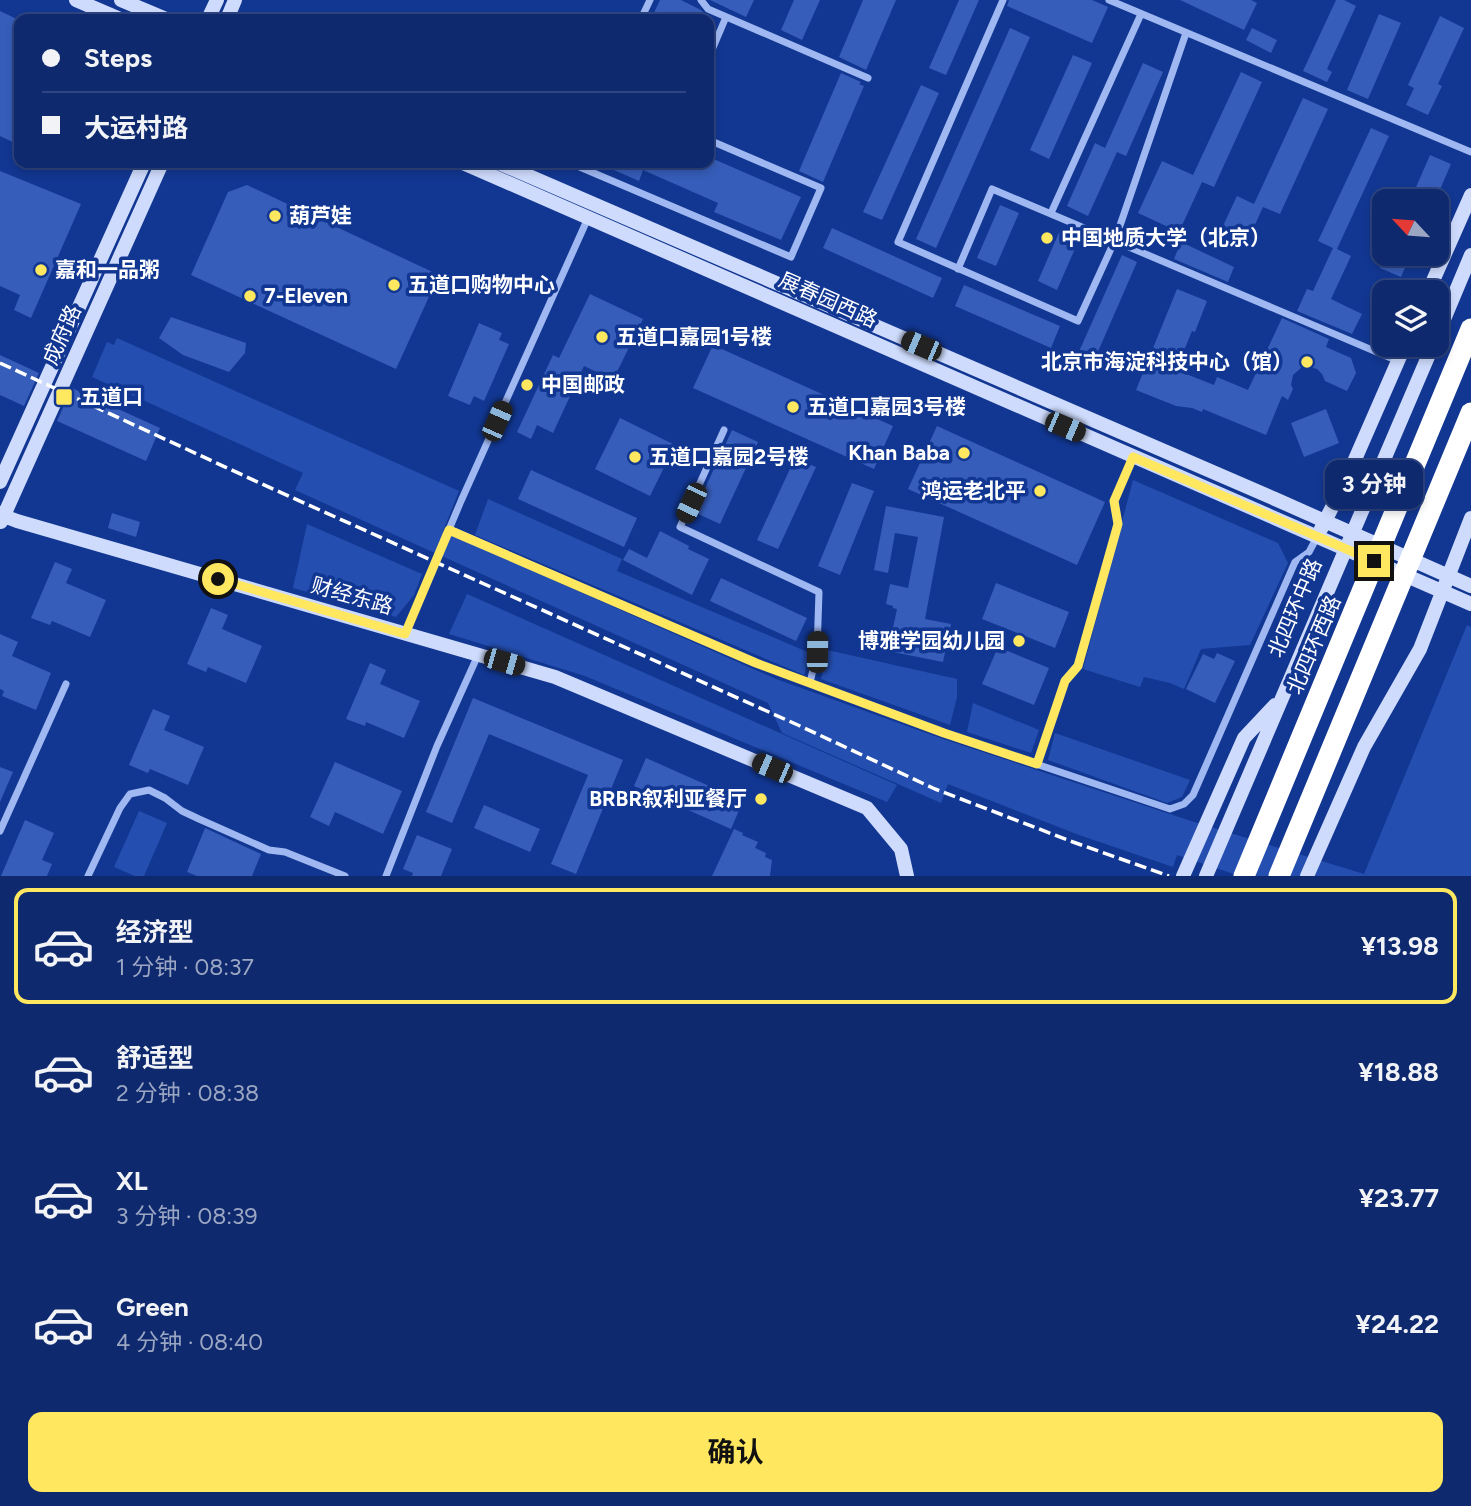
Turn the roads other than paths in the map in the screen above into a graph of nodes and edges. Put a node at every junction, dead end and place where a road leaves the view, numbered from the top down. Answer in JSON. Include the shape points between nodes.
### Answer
{"nodes":[{"id":1,"x":76,"y":0,"type":"edge"},
{"id":2,"x":121,"y":0,"type":"edge"},
{"id":3,"x":701,"y":0,"type":"edge"},
{"id":4,"x":1003,"y":0,"type":"edge"},
{"id":5,"x":1109,"y":0,"type":"edge"},
{"id":6,"x":108,"y":14,"type":"edge"},
{"id":7,"x":154,"y":14,"type":"edge"},
{"id":8,"x":1141,"y":14,"type":"junction"},
{"id":9,"x":726,"y":18,"type":"junction"},
{"id":10,"x":1186,"y":33,"type":"junction"},
{"id":11,"x":714,"y":46,"type":"edge"},
{"id":12,"x":869,"y":79,"type":"dead end"},
{"id":13,"x":714,"y":142,"type":"edge"},
{"id":14,"x":1471,"y":152,"type":"edge"},
{"id":15,"x":142,"y":168,"type":"edge"},
{"id":16,"x":160,"y":168,"type":"edge"},
{"id":17,"x":474,"y":168,"type":"edge"},
{"id":18,"x":511,"y":168,"type":"edge"},
{"id":19,"x":582,"y":168,"type":"edge"},
{"id":20,"x":1471,"y":195,"type":"edge"},
{"id":21,"x":1051,"y":213,"type":"junction"},
{"id":22,"x":588,"y":218,"type":"junction"},
{"id":23,"x":1115,"y":240,"type":"junction"},
{"id":24,"x":1471,"y":255,"type":"edge"},
{"id":25,"x":958,"y":269,"type":"junction"},
{"id":26,"x":1433,"y":280,"type":"edge"},
{"id":27,"x":1449,"y":307,"type":"edge"},
{"id":28,"x":1471,"y":329,"type":"edge"},
{"id":29,"x":1400,"y":357,"type":"edge"},
{"id":30,"x":1428,"y":357,"type":"edge"},
{"id":31,"x":1398,"y":361,"type":"junction"},
{"id":32,"x":1471,"y":413,"type":"edge"},
{"id":33,"x":724,"y":430,"type":"dead end"},
{"id":34,"x":1133,"y":457,"type":"junction"},
{"id":35,"x":0,"y":482,"type":"edge"},
{"id":36,"x":1471,"y":517,"type":"edge"},
{"id":37,"x":1,"y":518,"type":"edge"},
{"id":38,"x":1331,"y":524,"type":"junction"},
{"id":39,"x":449,"y":530,"type":"junction"},
{"id":40,"x":1317,"y":536,"type":"junction"},
{"id":41,"x":1465,"y":593,"type":"edge"},
{"id":42,"x":405,"y":634,"type":"junction"},
{"id":43,"x":478,"y":655,"type":"junction"},
{"id":44,"x":66,"y":684,"type":"dead end"},
{"id":45,"x":810,"y":684,"type":"junction"},
{"id":46,"x":1283,"y":697,"type":"junction"},
{"id":47,"x":1037,"y":764,"type":"junction"},
{"id":48,"x":0,"y":831,"type":"edge"},
{"id":49,"x":88,"y":876,"type":"edge"},
{"id":50,"x":345,"y":876,"type":"edge"},
{"id":51,"x":386,"y":876,"type":"edge"},
{"id":52,"x":907,"y":876,"type":"edge"},
{"id":53,"x":1183,"y":876,"type":"edge"},
{"id":54,"x":1206,"y":876,"type":"edge"},
{"id":55,"x":1244,"y":876,"type":"edge"},
{"id":56,"x":1279,"y":876,"type":"edge"},
{"id":57,"x":1307,"y":876,"type":"edge"}],
"edges":[{"from":1,"to":6,"type":"main road"},
{"from":2,"to":7,"type":"main road"},
{"from":3,"to":9,"type":"street"},
{"from":4,"to":25,"type":"street","via":[[898,242]]},
{"from":5,"to":8,"type":"street"},
{"from":8,"to":10,"type":"street"},
{"from":8,"to":21,"type":"street"},
{"from":9,"to":11,"type":"street"},
{"from":9,"to":12,"type":"street"},
{"from":10,"to":14,"type":"street"},
{"from":10,"to":23,"type":"street"},
{"from":13,"to":19,"type":"street","via":[[821,188],[791,257]]},
{"from":15,"to":35,"type":"main road","name":"成府路"},
{"from":16,"to":37,"type":"main road","name":"成府路"},
{"from":17,"to":22,"type":"main road","name":"展春园西路"},
{"from":18,"to":38,"type":"main road","name":"展春园西路"},
{"from":20,"to":26,"type":"main road"},
{"from":21,"to":23,"type":"street"},
{"from":21,"to":25,"type":"street","via":[[992,188]]},
{"from":22,"to":34,"type":"main road","name":"展春园西路"},
{"from":22,"to":39,"type":"street"},
{"from":23,"to":25,"type":"street","via":[[1078,321]]},
{"from":23,"to":31,"type":"street"},
{"from":24,"to":27,"type":"main road"},
{"from":28,"to":55,"type":"highway","name":"北四环西路"},
{"from":29,"to":31,"type":"main road"},
{"from":30,"to":46,"type":"main road","name":"北四环中路"},
{"from":31,"to":38,"type":"main road"},
{"from":32,"to":56,"type":"highway"},
{"from":33,"to":45,"type":"street","via":[[680,527],[819,592],[817,652]]},
{"from":34,"to":40,"type":"main road","name":"展春园西路"},
{"from":34,"to":47,"type":"street","via":[[1114,501],[1118,524],[1078,666],[1065,681]]},
{"from":36,"to":57,"type":"main road","via":[[1420,649],[1364,747]]},
{"from":37,"to":42,"type":"main road","name":"财经东路"},
{"from":38,"to":40,"type":"main road"},
{"from":38,"to":41,"type":"main road","name":"展春园西路"},
{"from":39,"to":42,"type":"street"},
{"from":39,"to":45,"type":"street"},
{"from":40,"to":41,"type":"main road","name":"展春园西路"},
{"from":40,"to":47,"type":"street","via":[[1309,552],[1296,562],[1193,795],[1184,804],[1170,808]]},
{"from":42,"to":43,"type":"main road","name":"财经东路"},
{"from":43,"to":51,"type":"street"},
{"from":43,"to":52,"type":"main road","name":"财经东路","via":[[555,677],[867,808],[901,849]]},
{"from":44,"to":48,"type":"street"},
{"from":45,"to":47,"type":"street"},
{"from":46,"to":53,"type":"main road","via":[[1244,738]]},
{"from":46,"to":54,"type":"main road","name":"北四环西路"},
{"from":49,"to":50,"type":"street","via":[[120,808],[130,794],[149,790],[190,815],[269,850]]}]}
